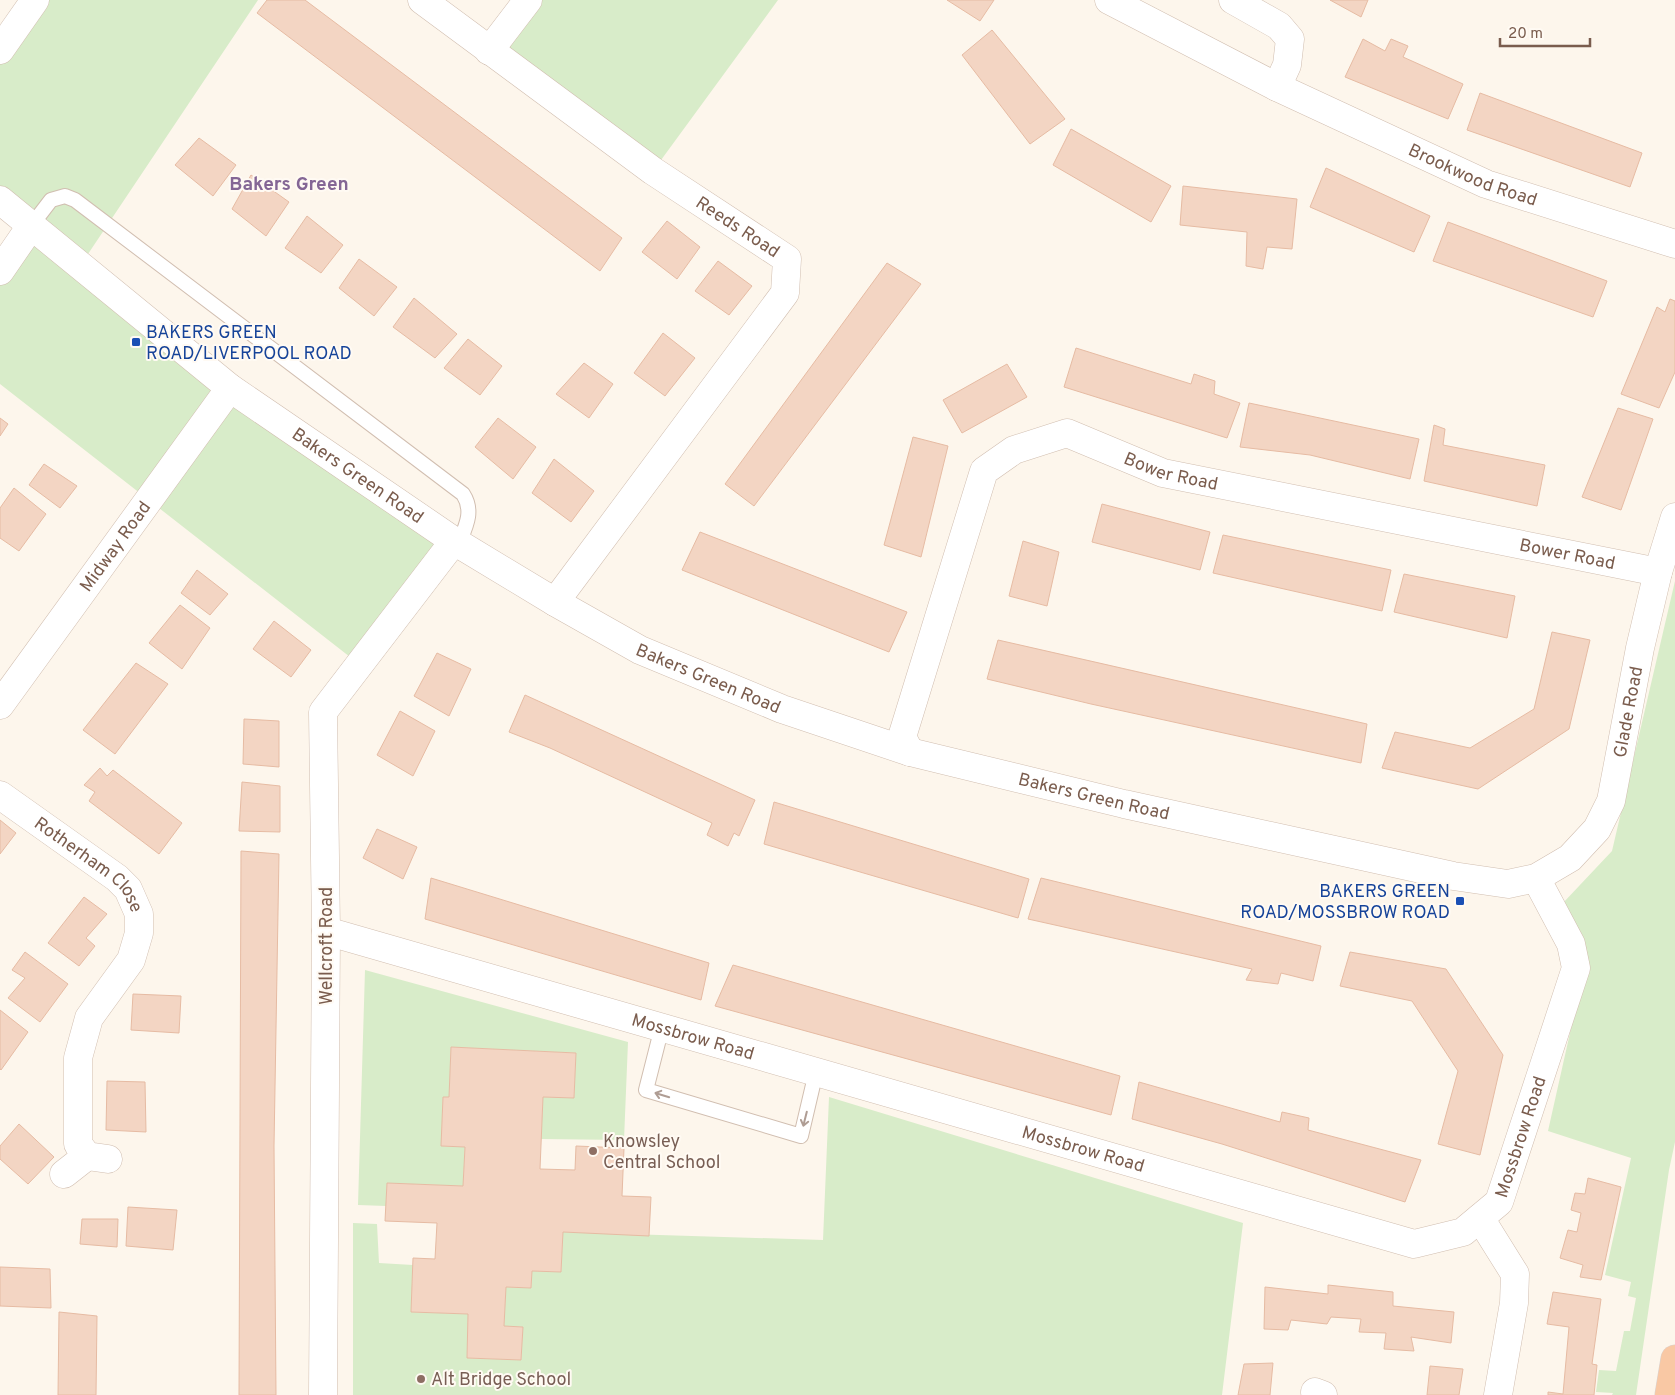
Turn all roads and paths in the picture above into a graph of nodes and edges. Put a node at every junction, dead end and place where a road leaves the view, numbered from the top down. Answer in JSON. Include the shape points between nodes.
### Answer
{"nodes":[{"id":1,"x":35,"y":0,"type":"edge"},
{"id":2,"x":422,"y":0,"type":"edge"},
{"id":3,"x":528,"y":0,"type":"edge"},
{"id":4,"x":1109,"y":0,"type":"edge"},
{"id":5,"x":1234,"y":0,"type":"edge"},
{"id":6,"x":0,"y":50,"type":"edge"},
{"id":7,"x":489,"y":51,"type":"junction"},
{"id":8,"x":1277,"y":87,"type":"junction"},
{"id":9,"x":0,"y":200,"type":"edge"},
{"id":10,"x":31,"y":226,"type":"junction"},
{"id":11,"x":1675,"y":244,"type":"edge"},
{"id":12,"x":0,"y":271,"type":"edge"},
{"id":13,"x":230,"y":388,"type":"junction"},
{"id":14,"x":1675,"y":517,"type":"edge"},
{"id":15,"x":456,"y":542,"type":"junction"},
{"id":16,"x":1658,"y":572,"type":"junction"},
{"id":17,"x":555,"y":602,"type":"junction"},
{"id":18,"x":0,"y":705,"type":"edge"},
{"id":19,"x":910,"y":752,"type":"junction"},
{"id":20,"x":0,"y":795,"type":"edge"},
{"id":21,"x":1536,"y":878,"type":"junction"},
{"id":22,"x":326,"y":931,"type":"junction"},
{"id":23,"x":662,"y":1027,"type":"junction"},
{"id":24,"x":816,"y":1072,"type":"junction"},
{"id":25,"x":64,"y":1174,"type":"dead end"},
{"id":26,"x":1480,"y":1218,"type":"junction"},
{"id":27,"x":1675,"y":1359,"type":"edge"},
{"id":28,"x":323,"y":1395,"type":"edge"},
{"id":29,"x":1498,"y":1395,"type":"edge"},
{"id":30,"x":1669,"y":1395,"type":"edge"}],
"edges":[{"from":1,"to":6,"type":"street"},
{"from":2,"to":7,"type":"street","name":"Reeds Road"},
{"from":3,"to":7,"type":"street"},
{"from":4,"to":8,"type":"street","name":"Brookwood Road"},
{"from":5,"to":8,"type":"street","via":[[1279,26],[1290,39],[1287,65]]},
{"from":7,"to":17,"type":"street","name":"Reeds Road","via":[[653,172],[787,259],[785,293]]},
{"from":8,"to":11,"type":"street","name":"Brookwood Road","via":[[1486,184]]},
{"from":9,"to":10,"type":"street","name":"Bakers Green Road"},
{"from":10,"to":12,"type":"street"},
{"from":10,"to":13,"type":"street","name":"Bakers Green Road"},
{"from":10,"to":15,"type":"lane","via":[[51,200],[65,196],[75,200],[463,494],[468,501],[469,517]]},
{"from":13,"to":15,"type":"street","name":"Bakers Green Road"},
{"from":13,"to":18,"type":"street","name":"Midway Road"},
{"from":14,"to":16,"type":"street","name":"Glade Road"},
{"from":15,"to":17,"type":"street","name":"Bakers Green Road"},
{"from":15,"to":22,"type":"street","name":"Wellcroft Road","via":[[323,712]]},
{"from":16,"to":19,"type":"street","name":"Bower Road","via":[[1163,473],[1066,433],[1014,450],[984,471],[902,737]]},
{"from":16,"to":21,"type":"street","name":"Glade Road","via":[[1610,801],[1597,829],[1570,858]]},
{"from":17,"to":19,"type":"street","name":"Bakers Green Road","via":[[649,654],[782,709]]},
{"from":19,"to":21,"type":"street","name":"Bakers Green Road","via":[[1124,804],[1453,876],[1508,884]]},
{"from":20,"to":25,"type":"street","name":"Rotherham Close","via":[[117,878],[128,889],[139,914],[139,933],[131,960],[89,1018],[78,1058],[78,1144],[97,1157]]},
{"from":21,"to":26,"type":"street","name":"Mossbrow Road","via":[[1571,944],[1576,968],[1499,1202]]},
{"from":22,"to":23,"type":"street","name":"Mossbrow Road"},
{"from":22,"to":28,"type":"street","name":"Wellcroft Road"},
{"from":23,"to":24,"type":"street","name":"Mossbrow Road"},
{"from":24,"to":23,"type":"lane","one_way":true,"via":[[801,1136],[646,1090]]},
{"from":24,"to":26,"type":"street","name":"Mossbrow Road","via":[[1414,1244],[1463,1232]]},
{"from":26,"to":29,"type":"street","via":[[1515,1274],[1514,1303]]},
{"from":27,"to":30,"type":"highway"}]}
